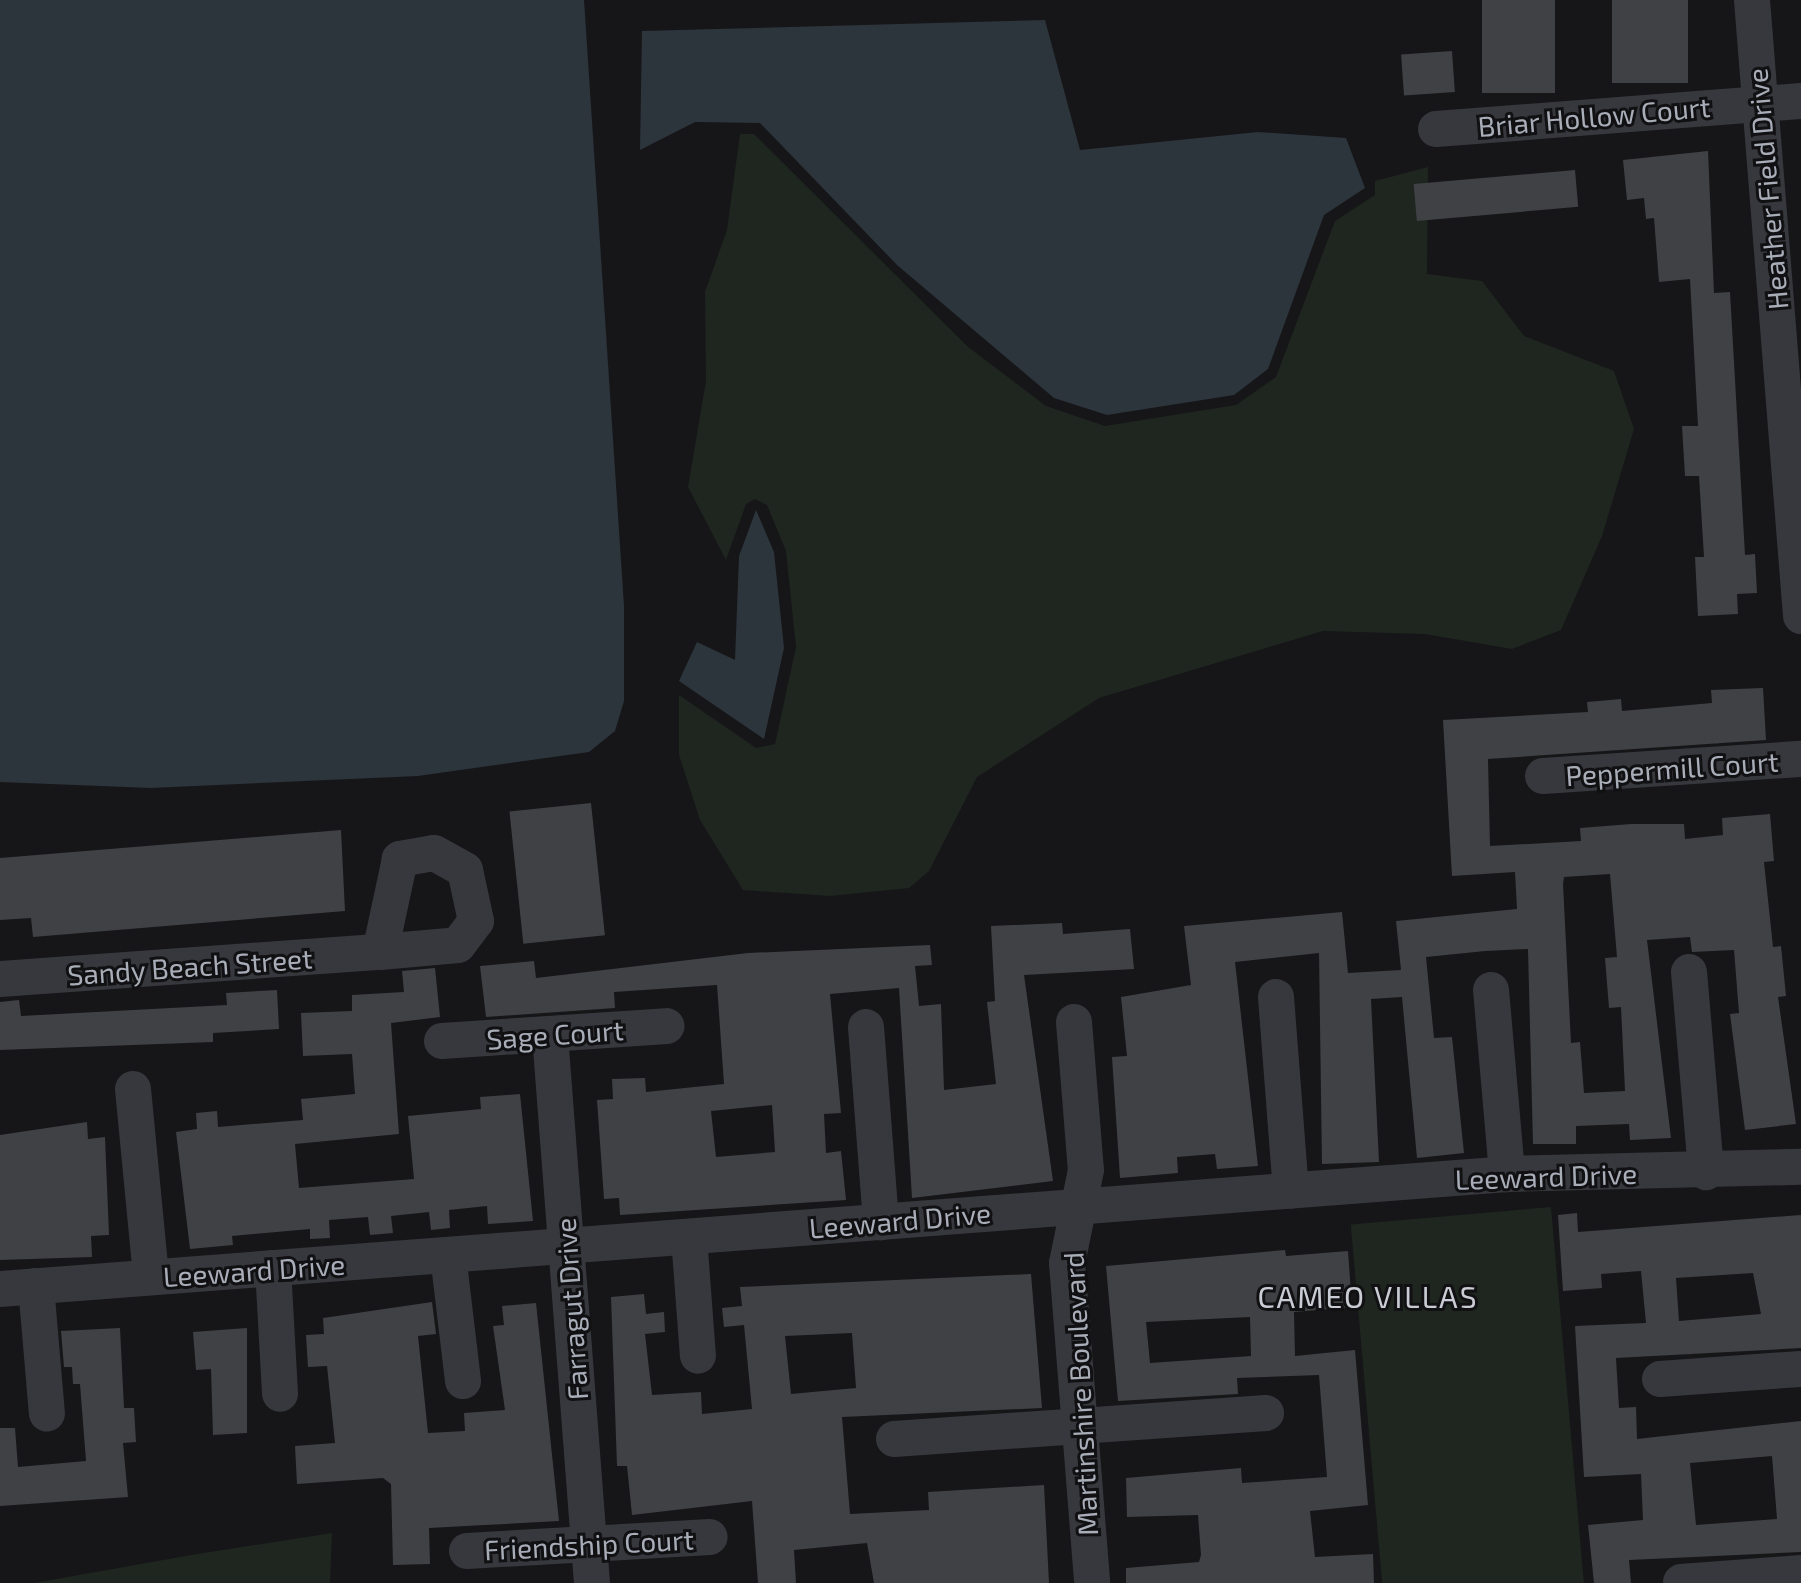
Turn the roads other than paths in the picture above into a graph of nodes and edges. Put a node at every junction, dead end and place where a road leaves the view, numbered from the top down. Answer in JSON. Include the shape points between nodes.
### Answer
{"nodes":[{"id":1,"x":1752,"y":0,"type":"edge"},
{"id":2,"x":1801,"y":101,"type":"edge"},
{"id":3,"x":1760,"y":103,"type":"junction"},
{"id":4,"x":1436,"y":129,"type":"dead end"},
{"id":5,"x":1788,"y":303,"type":"edge"},
{"id":6,"x":1796,"y":505,"type":"edge"},
{"id":7,"x":1801,"y":616,"type":"edge"},
{"id":8,"x":1801,"y":759,"type":"edge"},
{"id":9,"x":1543,"y":776,"type":"dead end"},
{"id":10,"x":380,"y":952,"type":"dead end"},
{"id":11,"x":1689,"y":972,"type":"dead end"},
{"id":12,"x":0,"y":979,"type":"edge"},
{"id":13,"x":1491,"y":990,"type":"dead end"},
{"id":14,"x":1276,"y":997,"type":"dead end"},
{"id":15,"x":1074,"y":1022,"type":"dead end"},
{"id":16,"x":667,"y":1026,"type":"dead end"},
{"id":17,"x":866,"y":1027,"type":"dead end"},
{"id":18,"x":550,"y":1035,"type":"junction"},
{"id":19,"x":442,"y":1041,"type":"dead end"},
{"id":20,"x":133,"y":1089,"type":"dead end"},
{"id":21,"x":1801,"y":1167,"type":"edge"},
{"id":22,"x":1706,"y":1172,"type":"junction"},
{"id":23,"x":1507,"y":1174,"type":"junction"},
{"id":24,"x":1291,"y":1190,"type":"junction"},
{"id":25,"x":1077,"y":1206,"type":"junction"},
{"id":26,"x":881,"y":1222,"type":"junction"},
{"id":27,"x":689,"y":1237,"type":"junction"},
{"id":28,"x":566,"y":1246,"type":"junction"},
{"id":29,"x":448,"y":1255,"type":"junction"},
{"id":30,"x":273,"y":1268,"type":"junction"},
{"id":31,"x":151,"y":1277,"type":"junction"},
{"id":32,"x":36,"y":1286,"type":"junction"},
{"id":33,"x":0,"y":1289,"type":"edge"},
{"id":34,"x":698,"y":1356,"type":"dead end"},
{"id":35,"x":1801,"y":1369,"type":"edge"},
{"id":36,"x":1660,"y":1379,"type":"dead end"},
{"id":37,"x":463,"y":1381,"type":"dead end"},
{"id":38,"x":280,"y":1394,"type":"dead end"},
{"id":39,"x":1266,"y":1413,"type":"dead end"},
{"id":40,"x":47,"y":1414,"type":"dead end"},
{"id":41,"x":1080,"y":1427,"type":"junction"},
{"id":42,"x":894,"y":1439,"type":"dead end"},
{"id":43,"x":710,"y":1537,"type":"dead end"},
{"id":44,"x":589,"y":1544,"type":"junction"},
{"id":45,"x":467,"y":1551,"type":"dead end"},
{"id":46,"x":1801,"y":1573,"type":"edge"},
{"id":47,"x":1681,"y":1582,"type":"edge"},
{"id":48,"x":592,"y":1583,"type":"edge"},
{"id":49,"x":1092,"y":1583,"type":"edge"}],
"edges":[{"from":1,"to":3,"type":"street","name":"Heather Field Drive"},
{"from":2,"to":3,"type":"street","name":"Briar Hollow Court"},
{"from":3,"to":4,"type":"street","name":"Briar Hollow Court"},
{"from":3,"to":5,"type":"street","name":"Heather Field Drive"},
{"from":5,"to":6,"type":"street","name":"Heather Field Drive"},
{"from":6,"to":7,"type":"street","name":"Heather Field Drive"},
{"from":8,"to":9,"type":"street","name":"Peppermill Court"},
{"from":10,"to":12,"type":"street","name":"Sandy Beach Street"},
{"from":11,"to":22,"type":"street"},
{"from":13,"to":23,"type":"street"},
{"from":14,"to":24,"type":"street"},
{"from":15,"to":25,"type":"street","name":"Martinshire Boulevard","via":[[1086,1170]]},
{"from":16,"to":18,"type":"street","name":"Sage Court"},
{"from":17,"to":26,"type":"street"},
{"from":18,"to":19,"type":"street","name":"Sage Court"},
{"from":18,"to":28,"type":"street","name":"Farragut Drive"},
{"from":20,"to":31,"type":"street"},
{"from":21,"to":22,"type":"street","name":"Leeward Drive"},
{"from":22,"to":23,"type":"street","name":"Leeward Drive"},
{"from":23,"to":24,"type":"street","name":"Leeward Drive"},
{"from":24,"to":25,"type":"street","name":"Leeward Drive"},
{"from":25,"to":26,"type":"street","name":"Leeward Drive"},
{"from":25,"to":41,"type":"street","name":"Martinshire Boulevard","via":[[1067,1263]]},
{"from":26,"to":27,"type":"street","name":"Leeward Drive"},
{"from":27,"to":28,"type":"street","name":"Leeward Drive"},
{"from":27,"to":34,"type":"street"},
{"from":28,"to":29,"type":"street","name":"Leeward Drive"},
{"from":28,"to":44,"type":"street","name":"Farragut Drive"},
{"from":29,"to":30,"type":"street","name":"Leeward Drive"},
{"from":29,"to":37,"type":"street"},
{"from":30,"to":31,"type":"street","name":"Leeward Drive"},
{"from":30,"to":38,"type":"street"},
{"from":31,"to":32,"type":"street","name":"Leeward Drive"},
{"from":32,"to":33,"type":"street","name":"Leeward Drive"},
{"from":32,"to":40,"type":"street"},
{"from":35,"to":36,"type":"street"},
{"from":39,"to":41,"type":"street"},
{"from":41,"to":42,"type":"street"},
{"from":41,"to":49,"type":"street","name":"Martinshire Boulevard"},
{"from":43,"to":44,"type":"street","name":"Friendship Court"},
{"from":44,"to":45,"type":"street","name":"Friendship Court"},
{"from":44,"to":48,"type":"street","name":"Farragut Drive"},
{"from":46,"to":47,"type":"street"}]}
